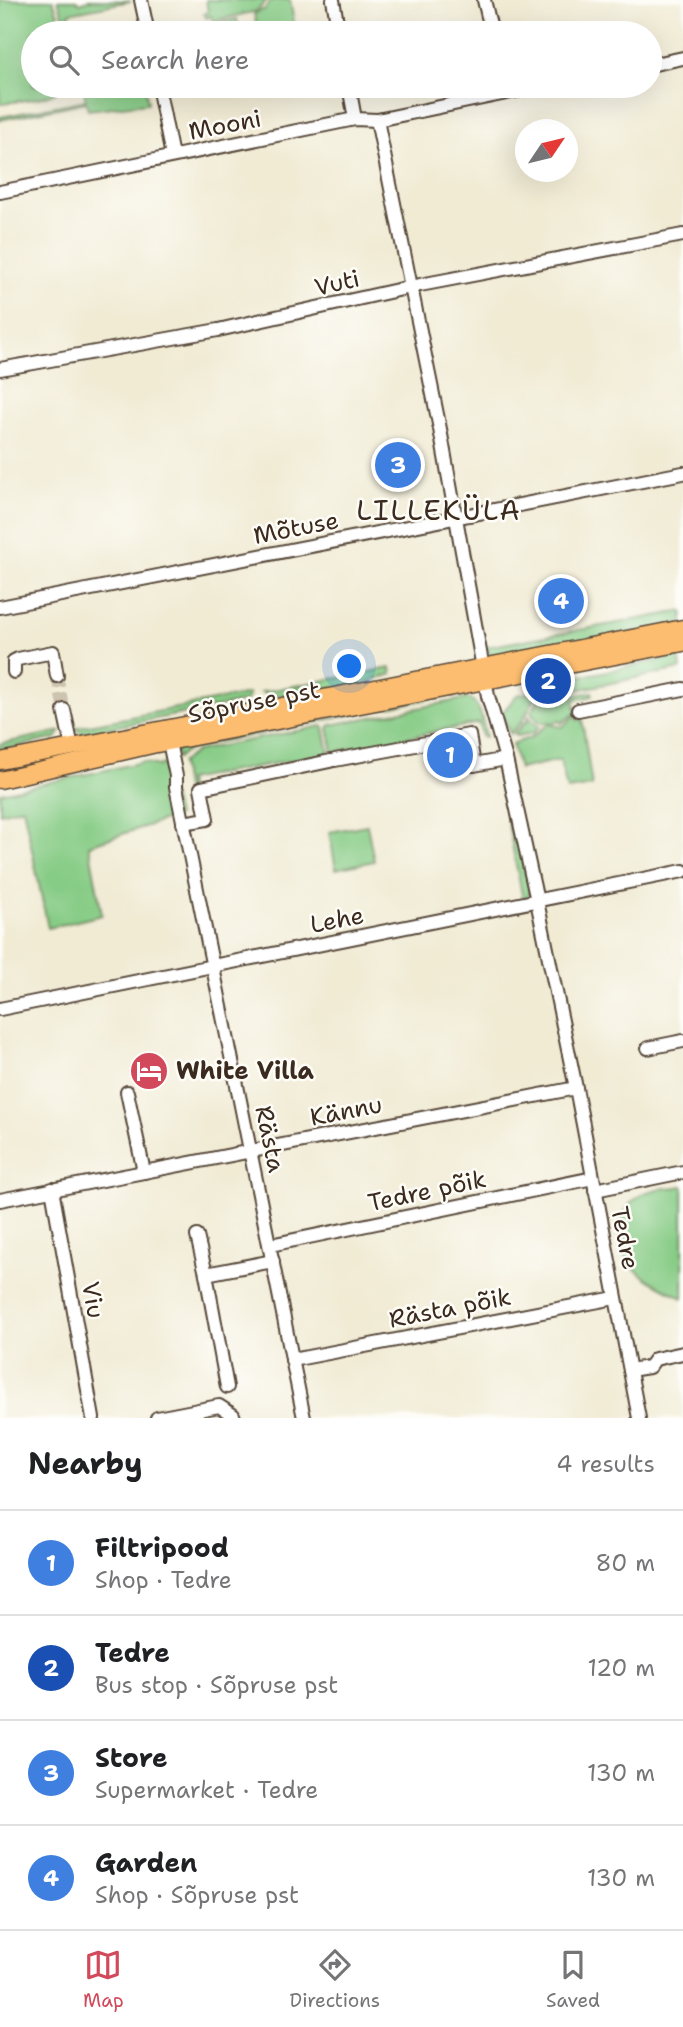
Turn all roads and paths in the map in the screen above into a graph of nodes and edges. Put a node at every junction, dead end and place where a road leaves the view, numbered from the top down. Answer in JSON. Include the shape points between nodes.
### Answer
{"nodes":[{"id":1,"x":141,"y":0,"type":"edge"},
{"id":2,"x":332,"y":0,"type":"edge"},
{"id":3,"x":484,"y":0,"type":"edge"},
{"id":4,"x":145,"y":21,"type":"edge"},
{"id":5,"x":336,"y":21,"type":"edge"},
{"id":6,"x":489,"y":21,"type":"edge"},
{"id":7,"x":683,"y":58,"type":"edge"},
{"id":8,"x":662,"y":62,"type":"edge"},
{"id":9,"x":160,"y":98,"type":"edge"},
{"id":10,"x":351,"y":98,"type":"edge"},
{"id":11,"x":467,"y":98,"type":"edge"},
{"id":12,"x":355,"y":119,"type":"junction"},
{"id":13,"x":377,"y":120,"type":"junction"},
{"id":14,"x":172,"y":156,"type":"junction"},
{"id":15,"x":0,"y":191,"type":"edge"},
{"id":16,"x":683,"y":235,"type":"edge"},
{"id":17,"x":411,"y":286,"type":"junction"},
{"id":18,"x":0,"y":369,"type":"edge"},
{"id":19,"x":683,"y":473,"type":"edge"},
{"id":20,"x":457,"y":518,"type":"junction"},
{"id":21,"x":0,"y":607,"type":"edge"},
{"id":22,"x":683,"y":628,"type":"edge"},
{"id":23,"x":683,"y":643,"type":"edge"},
{"id":24,"x":14,"y":672,"type":"dead end"},
{"id":25,"x":486,"y":674,"type":"junction"},
{"id":26,"x":57,"y":676,"type":"tunnel mouth"},
{"id":27,"x":683,"y":689,"type":"edge"},
{"id":28,"x":64,"y":710,"type":"tunnel mouth"},
{"id":29,"x":578,"y":710,"type":"dead end"},
{"id":30,"x":169,"y":742,"type":"junction"},
{"id":31,"x":152,"y":745,"type":"junction"},
{"id":32,"x":72,"y":747,"type":"junction"},
{"id":33,"x":506,"y":758,"type":"junction"},
{"id":34,"x":0,"y":761,"type":"edge"},
{"id":35,"x":0,"y":780,"type":"edge"},
{"id":36,"x":176,"y":787,"type":"junction"},
{"id":37,"x":183,"y":823,"type":"junction"},
{"id":38,"x":683,"y":871,"type":"edge"},
{"id":39,"x":537,"y":901,"type":"junction"},
{"id":40,"x":211,"y":967,"type":"junction"},
{"id":41,"x":0,"y":1009,"type":"edge"},
{"id":42,"x":683,"y":1041,"type":"edge"},
{"id":43,"x":648,"y":1048,"type":"dead end"},
{"id":44,"x":576,"y":1088,"type":"junction"},
{"id":45,"x":127,"y":1092,"type":"dead end"},
{"id":46,"x":251,"y":1152,"type":"junction"},
{"id":47,"x":144,"y":1172,"type":"junction"},
{"id":48,"x":683,"y":1172,"type":"edge"},
{"id":49,"x":594,"y":1184,"type":"junction"},
{"id":50,"x":52,"y":1189,"type":"junction"},
{"id":51,"x":0,"y":1200,"type":"edge"},
{"id":52,"x":197,"y":1236,"type":"dead end"},
{"id":53,"x":270,"y":1245,"type":"junction"},
{"id":54,"x":274,"y":1261,"type":"junction"},
{"id":55,"x":206,"y":1274,"type":"junction"},
{"id":56,"x":615,"y":1298,"type":"junction"},
{"id":57,"x":683,"y":1353,"type":"edge"},
{"id":58,"x":292,"y":1360,"type":"junction"},
{"id":59,"x":630,"y":1370,"type":"junction"},
{"id":60,"x":228,"y":1387,"type":"dead end"},
{"id":61,"x":93,"y":1418,"type":"edge"},
{"id":62,"x":157,"y":1418,"type":"edge"},
{"id":63,"x":234,"y":1418,"type":"edge"},
{"id":64,"x":304,"y":1418,"type":"edge"},
{"id":65,"x":639,"y":1418,"type":"edge"}],
"edges":[{"from":1,"to":4,"type":"street"},
{"from":2,"to":5,"type":"street"},
{"from":3,"to":6,"type":"street"},
{"from":7,"to":8,"type":"street"},
{"from":9,"to":14,"type":"street"},
{"from":10,"to":12,"type":"street"},
{"from":11,"to":13,"type":"street","name":"Mooni"},
{"from":12,"to":13,"type":"street","name":"Mooni"},
{"from":12,"to":14,"type":"street","name":"Mooni"},
{"from":13,"to":17,"type":"street","name":"Tedre"},
{"from":14,"to":15,"type":"street","name":"Mooni"},
{"from":16,"to":17,"type":"street","name":"Vuti"},
{"from":17,"to":18,"type":"street","name":"Vuti","via":[[218,330]]},
{"from":17,"to":20,"type":"street","name":"Tedre"},
{"from":19,"to":20,"type":"street","name":"Mõtuse"},
{"from":20,"to":21,"type":"street","name":"Mõtuse"},
{"from":20,"to":25,"type":"street","name":"Tedre"},
{"from":22,"to":25,"type":"main road","name":"Sõpruse pst"},
{"from":23,"to":25,"type":"main road","name":"Sõpruse pst"},
{"from":24,"to":26,"type":"street","via":[[14,661],[53,652]]},
{"from":25,"to":30,"type":"main road","name":"Sõpruse pst"},
{"from":25,"to":32,"type":"main road","name":"Sõpruse pst"},
{"from":25,"to":33,"type":"street","name":"Tedre"},
{"from":27,"to":29,"type":"street"},
{"from":28,"to":32,"type":"street"},
{"from":30,"to":31,"type":"main road","name":"Sõpruse pst"},
{"from":30,"to":36,"type":"street","name":"Rästa"},
{"from":31,"to":35,"type":"main road","name":"Sõpruse pst"},
{"from":31,"to":36,"type":"street","name":"Rästa","via":[[162,752]]},
{"from":32,"to":34,"type":"main road","name":"Sõpruse pst"},
{"from":33,"to":37,"type":"street","via":[[474,765],[469,735],[332,760],[201,788],[207,819]]},
{"from":33,"to":39,"type":"street","name":"Tedre"},
{"from":36,"to":37,"type":"street","name":"Rästa"},
{"from":37,"to":40,"type":"street","name":"Rästa"},
{"from":38,"to":39,"type":"street","name":"Lehe"},
{"from":39,"to":40,"type":"street","name":"Lehe"},
{"from":39,"to":44,"type":"street","name":"Tedre"},
{"from":40,"to":41,"type":"street","name":"Lehe"},
{"from":40,"to":46,"type":"street","name":"Rästa"},
{"from":42,"to":43,"type":"street"},
{"from":44,"to":46,"type":"street","name":"Kännu"},
{"from":44,"to":49,"type":"street","name":"Tedre"},
{"from":45,"to":47,"type":"street"},
{"from":46,"to":47,"type":"street","name":"Kännu"},
{"from":46,"to":53,"type":"street","name":"Rästa"},
{"from":47,"to":50,"type":"street","name":"Kännu"},
{"from":48,"to":49,"type":"street","name":"Tedre põik"},
{"from":49,"to":53,"type":"street","name":"Tedre põik"},
{"from":49,"to":56,"type":"street","name":"Tedre"},
{"from":50,"to":51,"type":"street","name":"Kännu"},
{"from":50,"to":61,"type":"street","name":"Viu"},
{"from":52,"to":55,"type":"street"},
{"from":53,"to":54,"type":"street","name":"Rästa"},
{"from":54,"to":55,"type":"street"},
{"from":54,"to":58,"type":"street","name":"Rästa"},
{"from":55,"to":60,"type":"street"},
{"from":56,"to":58,"type":"street","name":"Rästa põik"},
{"from":56,"to":59,"type":"street","name":"Tedre"},
{"from":57,"to":59,"type":"street"},
{"from":58,"to":64,"type":"street","name":"Rästa"},
{"from":59,"to":65,"type":"street","name":"Tedre"},
{"from":62,"to":63,"type":"street","via":[[219,1406]]}]}
